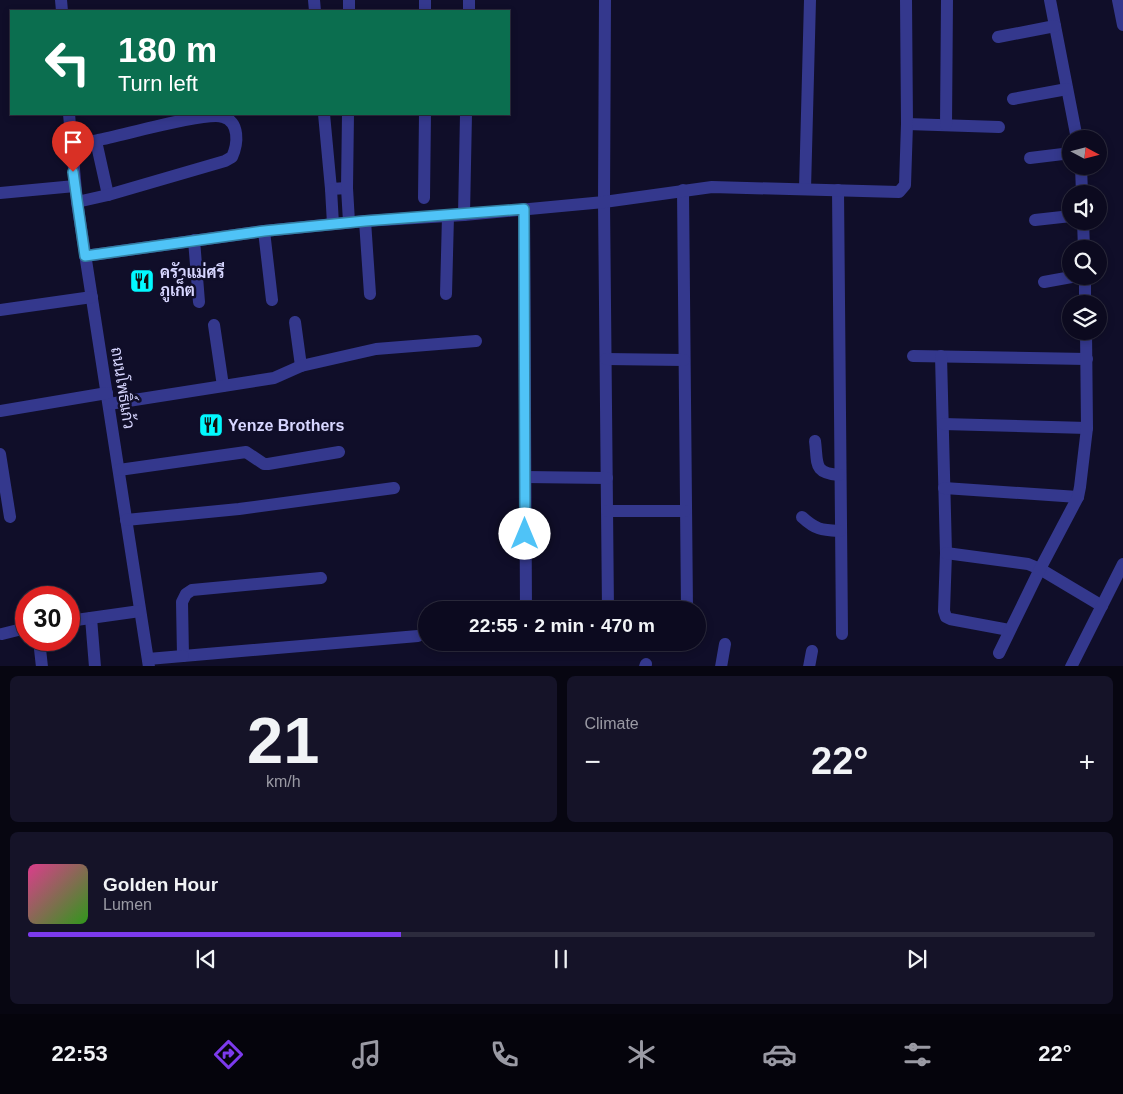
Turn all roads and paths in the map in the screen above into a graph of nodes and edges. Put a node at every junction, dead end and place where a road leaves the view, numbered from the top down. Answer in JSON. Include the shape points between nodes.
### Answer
{"nodes":[{"id":1,"x":604,"y":0,"type":"edge"},
{"id":2,"x":810,"y":0,"type":"edge"},
{"id":3,"x":906,"y":0,"type":"edge"},
{"id":4,"x":947,"y":0,"type":"edge"},
{"id":5,"x":1050,"y":0,"type":"edge"},
{"id":6,"x":1118,"y":0,"type":"edge"},
{"id":7,"x":1123,"y":25,"type":"edge"},
{"id":8,"x":1055,"y":26,"type":"junction"},
{"id":9,"x":998,"y":37,"type":"dead end"},
{"id":10,"x":1067,"y":90,"type":"junction"},
{"id":11,"x":1012,"y":99,"type":"dead end"},
{"id":12,"x":69,"y":115,"type":"edge"},
{"id":13,"x":324,"y":115,"type":"edge"},
{"id":14,"x":348,"y":115,"type":"edge"},
{"id":15,"x":425,"y":115,"type":"edge"},
{"id":16,"x":466,"y":115,"type":"edge"},
{"id":17,"x":907,"y":124,"type":"junction"},
{"id":18,"x":946,"y":125,"type":"junction"},
{"id":19,"x":999,"y":127,"type":"dead end"},
{"id":20,"x":348,"y":128,"type":"junction"},
{"id":21,"x":325,"y":130,"type":"junction"},
{"id":22,"x":1075,"y":130,"type":"edge"},
{"id":23,"x":96,"y":141,"type":"junction"},
{"id":24,"x":71,"y":144,"type":"junction"},
{"id":25,"x":1062,"y":154,"type":"edge"},
{"id":26,"x":1030,"y":158,"type":"dead end"},
{"id":27,"x":75,"y":186,"type":"junction"},
{"id":28,"x":347,"y":188,"type":"junction"},
{"id":29,"x":331,"y":189,"type":"junction"},
{"id":30,"x":683,"y":190,"type":"junction"},
{"id":31,"x":805,"y":190,"type":"junction"},
{"id":32,"x":838,"y":190,"type":"junction"},
{"id":33,"x":0,"y":193,"type":"edge"},
{"id":34,"x":108,"y":195,"type":"junction"},
{"id":35,"x":424,"y":198,"type":"dead end"},
{"id":36,"x":77,"y":202,"type":"junction"},
{"id":37,"x":604,"y":202,"type":"junction"},
{"id":38,"x":524,"y":209,"type":"junction"},
{"id":39,"x":464,"y":215,"type":"junction"},
{"id":40,"x":448,"y":216,"type":"junction"},
{"id":41,"x":1062,"y":217,"type":"edge"},
{"id":42,"x":1035,"y":220,"type":"dead end"},
{"id":43,"x":365,"y":221,"type":"junction"},
{"id":44,"x":349,"y":222,"type":"junction"},
{"id":45,"x":332,"y":224,"type":"junction"},
{"id":46,"x":264,"y":231,"type":"junction"},
{"id":47,"x":194,"y":240,"type":"junction"},
{"id":48,"x":85,"y":256,"type":"junction"},
{"id":49,"x":1062,"y":279,"type":"edge"},
{"id":50,"x":1044,"y":282,"type":"dead end"},
{"id":51,"x":370,"y":294,"type":"dead end"},
{"id":52,"x":446,"y":294,"type":"dead end"},
{"id":53,"x":92,"y":297,"type":"junction"},
{"id":54,"x":272,"y":300,"type":"dead end"},
{"id":55,"x":199,"y":302,"type":"dead end"},
{"id":56,"x":0,"y":310,"type":"edge"},
{"id":57,"x":295,"y":322,"type":"dead end"},
{"id":58,"x":214,"y":325,"type":"dead end"},
{"id":59,"x":1086,"y":340,"type":"edge"},
{"id":60,"x":476,"y":341,"type":"dead end"},
{"id":61,"x":913,"y":356,"type":"dead end"},
{"id":62,"x":941,"y":356,"type":"junction"},
{"id":63,"x":606,"y":359,"type":"junction"},
{"id":64,"x":1087,"y":359,"type":"junction"},
{"id":65,"x":684,"y":360,"type":"junction"},
{"id":66,"x":301,"y":366,"type":"junction"},
{"id":67,"x":223,"y":386,"type":"junction"},
{"id":68,"x":108,"y":398,"type":"junction"},
{"id":69,"x":0,"y":411,"type":"edge"},
{"id":70,"x":944,"y":424,"type":"junction"},
{"id":71,"x":1087,"y":428,"type":"junction"},
{"id":72,"x":815,"y":441,"type":"dead end"},
{"id":73,"x":339,"y":452,"type":"dead end"},
{"id":74,"x":0,"y":454,"type":"edge"},
{"id":75,"x":119,"y":470,"type":"junction"},
{"id":76,"x":839,"y":476,"type":"junction"},
{"id":77,"x":525,"y":477,"type":"junction"},
{"id":78,"x":607,"y":478,"type":"junction"},
{"id":79,"x":394,"y":488,"type":"dead end"},
{"id":80,"x":944,"y":488,"type":"junction"},
{"id":81,"x":1078,"y":496,"type":"junction"},
{"id":82,"x":607,"y":511,"type":"junction"},
{"id":83,"x":685,"y":511,"type":"junction"},
{"id":84,"x":10,"y":517,"type":"dead end"},
{"id":85,"x":802,"y":517,"type":"dead end"},
{"id":86,"x":126,"y":520,"type":"junction"},
{"id":87,"x":840,"y":531,"type":"junction"},
{"id":88,"x":946,"y":553,"type":"junction"},
{"id":89,"x":1123,"y":564,"type":"edge"},
{"id":90,"x":1040,"y":569,"type":"junction"},
{"id":91,"x":321,"y":578,"type":"dead end"},
{"id":92,"x":526,"y":601,"type":"edge"},
{"id":93,"x":608,"y":601,"type":"edge"},
{"id":94,"x":687,"y":601,"type":"edge"},
{"id":95,"x":1102,"y":606,"type":"junction"},
{"id":96,"x":140,"y":610,"type":"junction"},
{"id":97,"x":91,"y":618,"type":"junction"},
{"id":98,"x":80,"y":620,"type":"edge"},
{"id":99,"x":1009,"y":630,"type":"junction"},
{"id":100,"x":15,"y":631,"type":"edge"},
{"id":101,"x":2,"y":634,"type":"dead end"},
{"id":102,"x":842,"y":634,"type":"dead end"},
{"id":103,"x":418,"y":636,"type":"dead end"},
{"id":104,"x":725,"y":644,"type":"dead end"},
{"id":105,"x":40,"y":651,"type":"edge"},
{"id":106,"x":812,"y":651,"type":"dead end"},
{"id":107,"x":999,"y":653,"type":"dead end"},
{"id":108,"x":183,"y":656,"type":"junction"},
{"id":109,"x":148,"y":663,"type":"edge"},
{"id":110,"x":42,"y":666,"type":"edge"},
{"id":111,"x":95,"y":666,"type":"edge"},
{"id":112,"x":721,"y":666,"type":"edge"},
{"id":113,"x":809,"y":666,"type":"edge"},
{"id":114,"x":1071,"y":666,"type":"edge"}],
"edges":[{"from":1,"to":37,"type":"street"},
{"from":2,"to":31,"type":"street"},
{"from":3,"to":17,"type":"street"},
{"from":4,"to":18,"type":"street"},
{"from":5,"to":8,"type":"street"},
{"from":6,"to":7,"type":"street"},
{"from":8,"to":9,"type":"street"},
{"from":8,"to":10,"type":"street"},
{"from":10,"to":11,"type":"street"},
{"from":10,"to":22,"type":"street"},
{"from":12,"to":24,"type":"street","name":"ถนนโพธิ์แก้ว"},
{"from":13,"to":21,"type":"street"},
{"from":14,"to":20,"type":"street"},
{"from":15,"to":35,"type":"street"},
{"from":16,"to":39,"type":"street"},
{"from":17,"to":18,"type":"street"},
{"from":17,"to":32,"type":"street","via":[[905,184],[902,190]]},
{"from":18,"to":19,"type":"street"},
{"from":20,"to":21,"type":"street"},
{"from":20,"to":28,"type":"street"},
{"from":21,"to":29,"type":"street"},
{"from":23,"to":24,"type":"street"},
{"from":23,"to":34,"type":"street"},
{"from":23,"to":34,"type":"street","via":[[216,116],[231,122],[235,130],[237,141],[232,157]]},
{"from":24,"to":27,"type":"street","name":"ถนนโพธิ์แก้ว"},
{"from":25,"to":26,"type":"street"},
{"from":27,"to":33,"type":"street"},
{"from":27,"to":36,"type":"street","name":"ถนนโพธิ์แก้ว"},
{"from":28,"to":29,"type":"street"},
{"from":28,"to":44,"type":"street"},
{"from":29,"to":45,"type":"street"},
{"from":30,"to":31,"type":"street","via":[[727,186]]},
{"from":30,"to":37,"type":"street"},
{"from":30,"to":65,"type":"street"},
{"from":31,"to":32,"type":"street"},
{"from":32,"to":76,"type":"street"},
{"from":34,"to":36,"type":"street"},
{"from":36,"to":48,"type":"street","name":"ถนนโพธิ์แก้ว"},
{"from":37,"to":38,"type":"street"},
{"from":37,"to":63,"type":"street"},
{"from":38,"to":39,"type":"street"},
{"from":38,"to":77,"type":"street"},
{"from":39,"to":40,"type":"street"},
{"from":40,"to":43,"type":"street"},
{"from":40,"to":52,"type":"street"},
{"from":41,"to":42,"type":"street"},
{"from":43,"to":44,"type":"street"},
{"from":43,"to":51,"type":"street"},
{"from":44,"to":45,"type":"street"},
{"from":45,"to":46,"type":"street"},
{"from":46,"to":47,"type":"street"},
{"from":46,"to":54,"type":"street"},
{"from":47,"to":48,"type":"street"},
{"from":47,"to":55,"type":"street"},
{"from":48,"to":53,"type":"street","name":"ถนนโพธิ์แก้ว"},
{"from":49,"to":50,"type":"street"},
{"from":53,"to":56,"type":"street"},
{"from":53,"to":68,"type":"street","name":"ถนนโพธิ์แก้ว"},
{"from":57,"to":66,"type":"street"},
{"from":58,"to":67,"type":"street"},
{"from":59,"to":64,"type":"street"},
{"from":60,"to":66,"type":"street","via":[[376,349]]},
{"from":61,"to":62,"type":"street"},
{"from":62,"to":64,"type":"street"},
{"from":62,"to":70,"type":"street"},
{"from":63,"to":65,"type":"street"},
{"from":63,"to":78,"type":"street"},
{"from":64,"to":71,"type":"street"},
{"from":65,"to":83,"type":"street"},
{"from":66,"to":67,"type":"street","via":[[274,378]]},
{"from":67,"to":68,"type":"street"},
{"from":68,"to":69,"type":"street"},
{"from":68,"to":75,"type":"street","name":"ถนนโพธิ์แก้ว"},
{"from":70,"to":71,"type":"street"},
{"from":70,"to":80,"type":"street"},
{"from":71,"to":81,"type":"street"},
{"from":72,"to":76,"type":"street","via":[[821,471]]},
{"from":73,"to":75,"type":"street","via":[[268,464],[246,452]]},
{"from":74,"to":84,"type":"street"},
{"from":75,"to":86,"type":"street","name":"ถนนโพธิ์แก้ว"},
{"from":76,"to":87,"type":"street"},
{"from":77,"to":78,"type":"street"},
{"from":77,"to":92,"type":"street"},
{"from":78,"to":82,"type":"street"},
{"from":79,"to":86,"type":"street"},
{"from":80,"to":81,"type":"street"},
{"from":80,"to":88,"type":"street"},
{"from":81,"to":90,"type":"street"},
{"from":82,"to":83,"type":"street"},
{"from":82,"to":93,"type":"street"},
{"from":83,"to":94,"type":"street"},
{"from":85,"to":87,"type":"street","via":[[822,530]]},
{"from":86,"to":96,"type":"street","name":"ถนนโพธิ์แก้ว"},
{"from":87,"to":102,"type":"street"},
{"from":88,"to":90,"type":"street","via":[[1017,562]]},
{"from":88,"to":99,"type":"street","via":[[946,617]]},
{"from":89,"to":95,"type":"street"},
{"from":90,"to":95,"type":"street"},
{"from":90,"to":99,"type":"street"},
{"from":91,"to":108,"type":"street","via":[[192,590],[182,602]]},
{"from":95,"to":114,"type":"street"},
{"from":96,"to":97,"type":"street"},
{"from":96,"to":109,"type":"street","name":"ถนนโพธิ์แก้ว"},
{"from":97,"to":98,"type":"street"},
{"from":97,"to":111,"type":"street"},
{"from":99,"to":107,"type":"street"},
{"from":100,"to":101,"type":"street"},
{"from":103,"to":108,"type":"street"},
{"from":104,"to":112,"type":"street"},
{"from":105,"to":110,"type":"street"},
{"from":106,"to":113,"type":"street"},
{"from":108,"to":109,"type":"street"}]}
